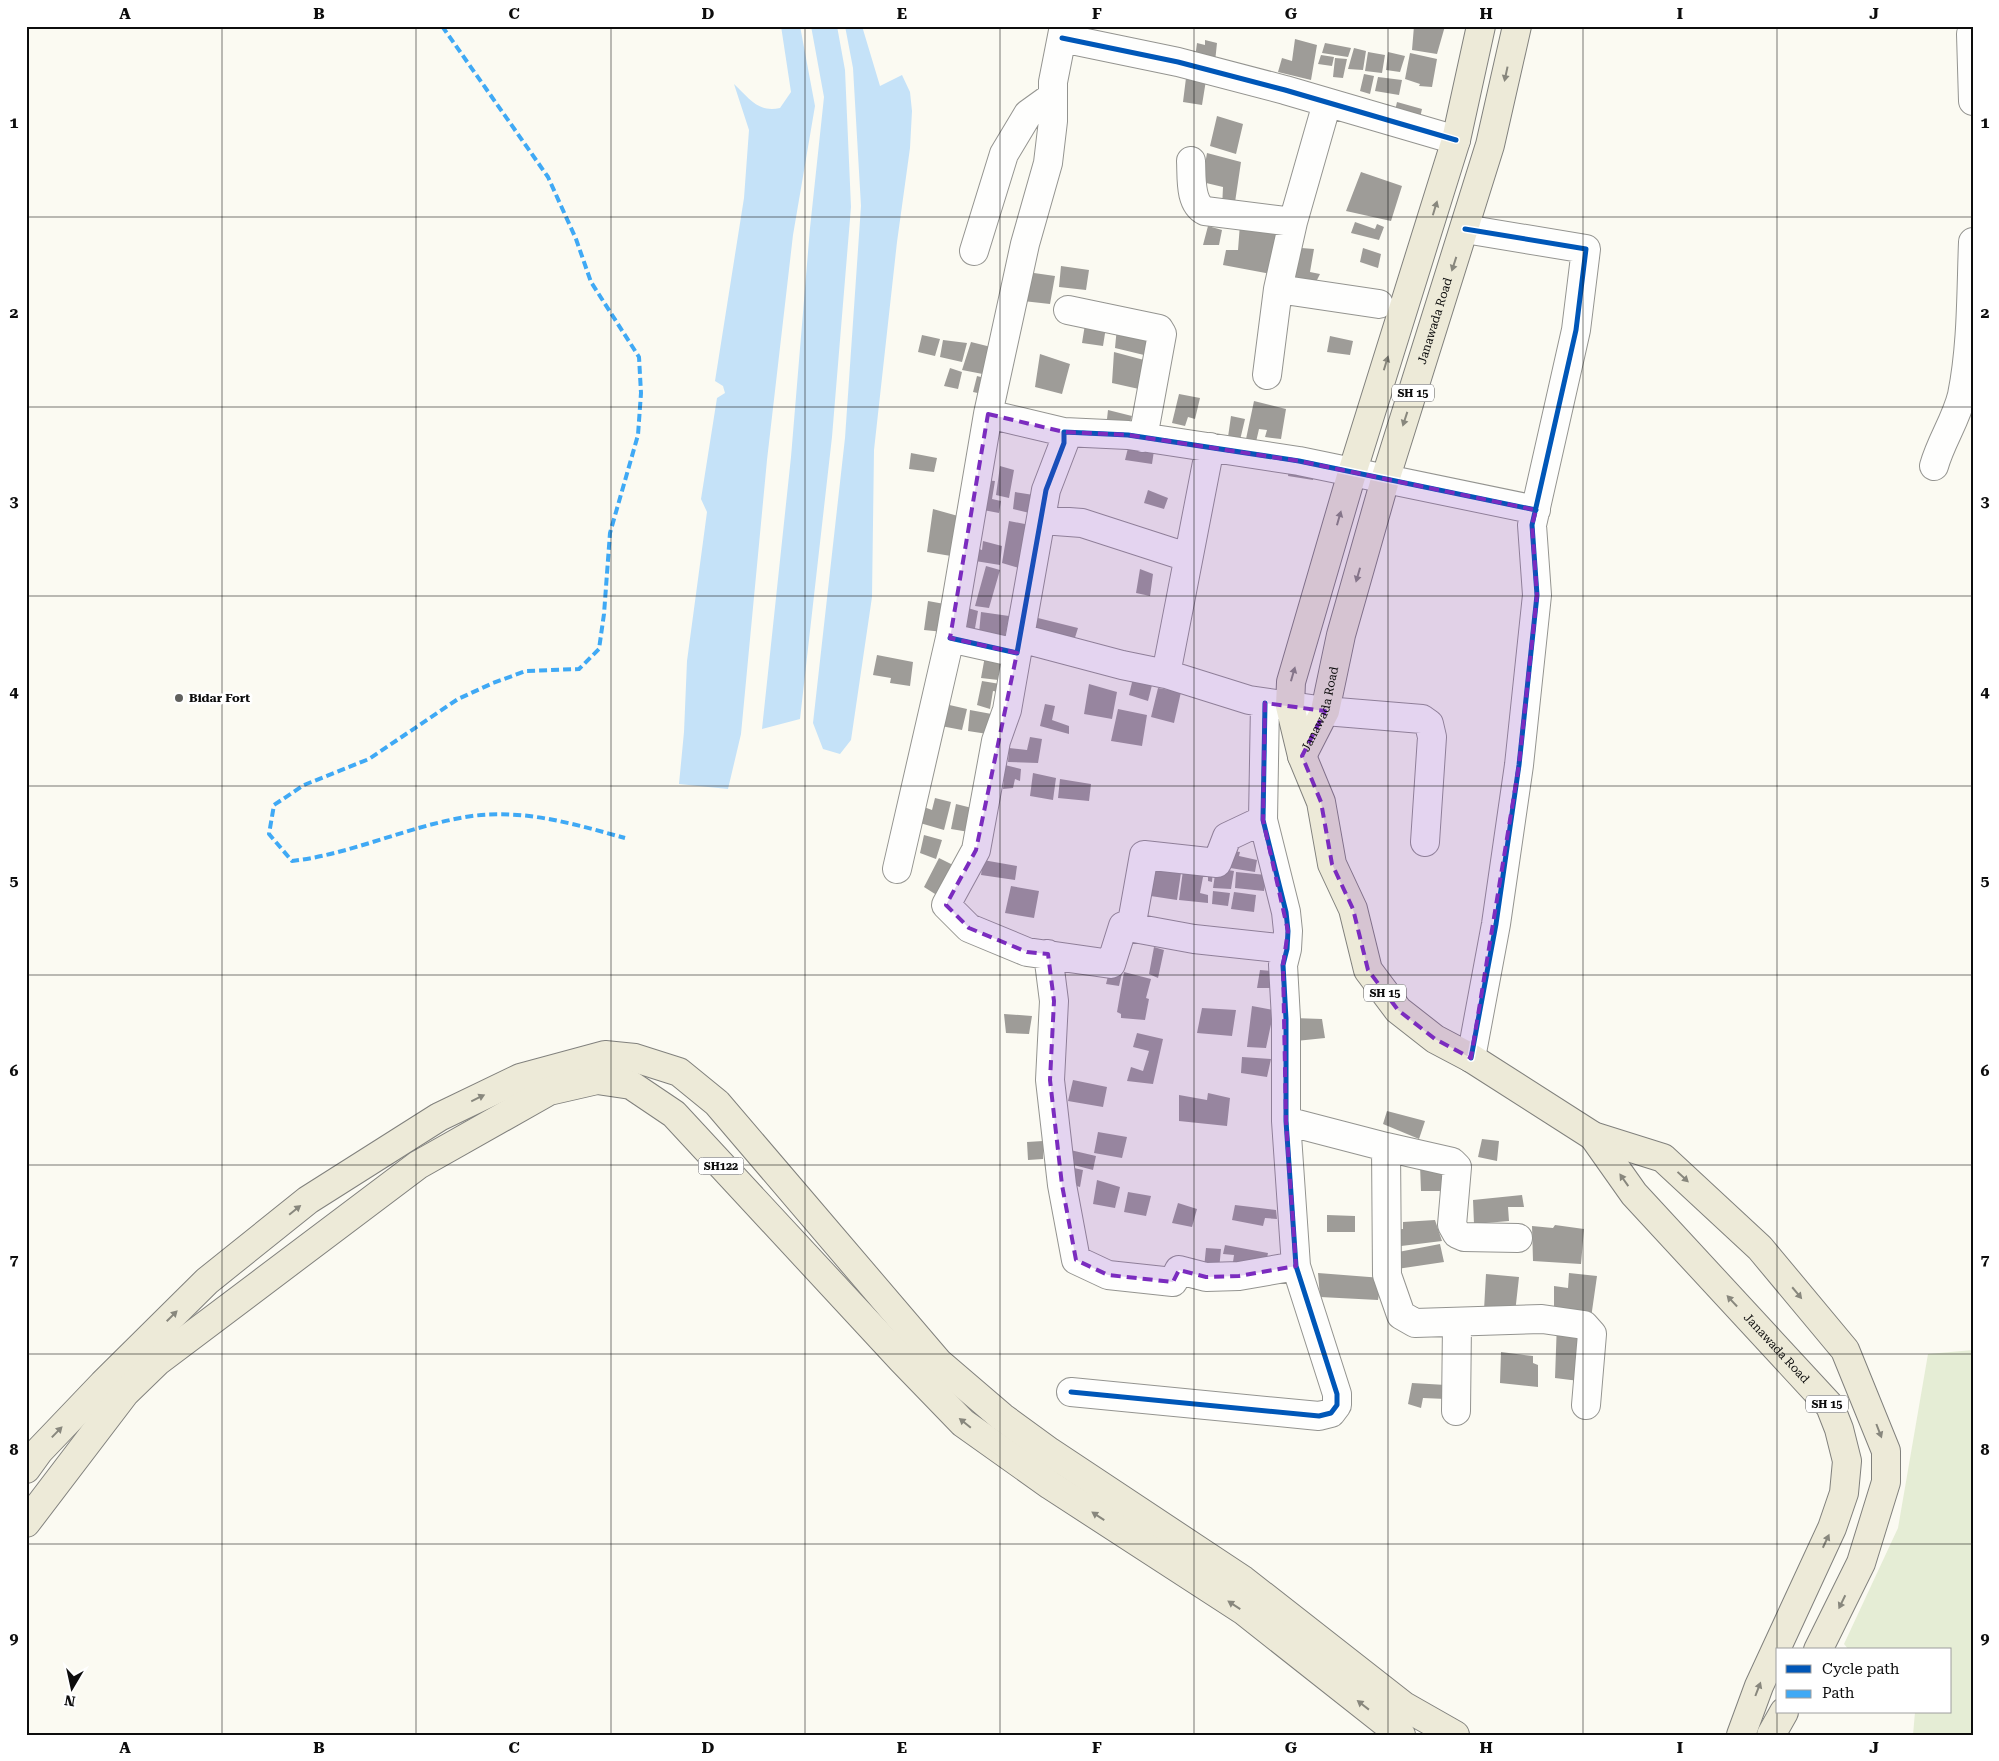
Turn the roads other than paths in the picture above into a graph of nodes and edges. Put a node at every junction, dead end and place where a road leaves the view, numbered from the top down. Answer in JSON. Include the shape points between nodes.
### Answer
{"nodes":[{"id":1,"x":1478,"y":26,"type":"edge"},
{"id":2,"x":1517,"y":26,"type":"edge"},
{"id":3,"x":1063,"y":32,"type":"edge"},
{"id":4,"x":1973,"y":34,"type":"edge"},
{"id":5,"x":1053,"y":96,"type":"junction"},
{"id":6,"x":1973,"y":101,"type":"edge"},
{"id":7,"x":1327,"y":103,"type":"junction"},
{"id":8,"x":1456,"y":140,"type":"junction"},
{"id":9,"x":1191,"y":161,"type":"dead end"},
{"id":10,"x":1293,"y":222,"type":"junction"},
{"id":11,"x":1465,"y":229,"type":"junction"},
{"id":12,"x":1973,"y":242,"type":"edge"},
{"id":13,"x":974,"y":251,"type":"dead end"},
{"id":14,"x":1972,"y":257,"type":"edge"},
{"id":15,"x":1278,"y":289,"type":"junction"},
{"id":16,"x":1379,"y":304,"type":"dead end"},
{"id":17,"x":1068,"y":310,"type":"dead end"},
{"id":18,"x":1970,"y":353,"type":"edge"},
{"id":19,"x":1267,"y":375,"type":"dead end"},
{"id":20,"x":988,"y":414,"type":"junction"},
{"id":21,"x":1963,"y":420,"type":"edge"},
{"id":22,"x":1064,"y":432,"type":"junction"},
{"id":23,"x":1143,"y":438,"type":"junction"},
{"id":24,"x":1210,"y":447,"type":"junction"},
{"id":25,"x":1934,"y":466,"type":"dead end"},
{"id":26,"x":1352,"y":472,"type":"junction"},
{"id":27,"x":1385,"y":480,"type":"junction"},
{"id":28,"x":1536,"y":510,"type":"junction"},
{"id":29,"x":1042,"y":520,"type":"junction"},
{"id":30,"x":1187,"y":557,"type":"junction"},
{"id":31,"x":950,"y":638,"type":"junction"},
{"id":32,"x":1018,"y":646,"type":"junction"},
{"id":33,"x":1166,"y":674,"type":"junction"},
{"id":34,"x":1278,"y":704,"type":"junction"},
{"id":35,"x":1325,"y":711,"type":"junction"},
{"id":36,"x":1302,"y":756,"type":"junction"},
{"id":37,"x":1263,"y":820,"type":"junction"},
{"id":38,"x":1424,"y":842,"type":"dead end"},
{"id":39,"x":897,"y":869,"type":"dead end"},
{"id":40,"x":1131,"y":928,"type":"junction"},
{"id":41,"x":1287,"y":949,"type":"junction"},
{"id":42,"x":1048,"y":954,"type":"junction"},
{"id":43,"x":1472,"y":1058,"type":"junction"},
{"id":44,"x":438,"y":1117,"type":"junction"},
{"id":45,"x":1286,"y":1121,"type":"junction"},
{"id":46,"x":1593,"y":1136,"type":"junction"},
{"id":47,"x":454,"y":1144,"type":"junction"},
{"id":48,"x":1386,"y":1147,"type":"junction"},
{"id":49,"x":1518,"y":1238,"type":"dead end"},
{"id":50,"x":1296,"y":1266,"type":"junction"},
{"id":51,"x":1457,"y":1324,"type":"junction"},
{"id":52,"x":1070,"y":1392,"type":"dead end"},
{"id":53,"x":1586,"y":1405,"type":"dead end"},
{"id":54,"x":1456,"y":1411,"type":"dead end"},
{"id":55,"x":26,"y":1469,"type":"edge"},
{"id":56,"x":26,"y":1523,"type":"edge"},
{"id":57,"x":1777,"y":1648,"type":"edge"},
{"id":58,"x":1819,"y":1648,"type":"edge"},
{"id":59,"x":1776,"y":1649,"type":"edge"},
{"id":60,"x":1783,"y":1714,"type":"edge"},
{"id":61,"x":1401,"y":1735,"type":"edge"},
{"id":62,"x":1455,"y":1735,"type":"edge"},
{"id":63,"x":1741,"y":1735,"type":"edge"},
{"id":64,"x":1772,"y":1735,"type":"edge"}],
"edges":[{"from":1,"to":8,"type":"main road","name":"Janawada Road","number":"SH 15"},
{"from":2,"to":11,"type":"main road","name":"Janawada Road","number":"SH 15","one_way":true,"via":[[1490,145]]},
{"from":3,"to":5,"type":"street"},
{"from":3,"to":7,"type":"street"},
{"from":4,"to":6,"type":"street","via":[[1970,34]]},
{"from":5,"to":13,"type":"street","via":[[1028,114],[1004,154]]},
{"from":5,"to":20,"type":"street","via":[[1054,121],[1048,163],[1026,244]]},
{"from":7,"to":8,"type":"street"},
{"from":7,"to":10,"type":"street"},
{"from":26,"to":8,"type":"main road","name":"Janawada Road","number":"SH 15","one_way":true},
{"from":9,"to":10,"type":"street","via":[[1198,208]]},
{"from":10,"to":15,"type":"street"},
{"from":11,"to":27,"type":"main road","name":"Janawada Road","number":"SH 15","one_way":true},
{"from":11,"to":28,"type":"street","via":[[1586,249],[1576,330]]},
{"from":12,"to":14,"type":"street"},
{"from":14,"to":18,"type":"street"},
{"from":15,"to":16,"type":"street"},
{"from":15,"to":19,"type":"street"},
{"from":17,"to":23,"type":"street","via":[[1159,329],[1162,334]]},
{"from":18,"to":21,"type":"street","via":[[1962,395]]},
{"from":20,"to":22,"type":"street"},
{"from":20,"to":31,"type":"street"},
{"from":21,"to":25,"type":"street","via":[[1940,444]]},
{"from":22,"to":23,"type":"street"},
{"from":22,"to":29,"type":"street","via":[[1064,443],[1046,490]]},
{"from":23,"to":24,"type":"street"},
{"from":24,"to":26,"type":"street"},
{"from":24,"to":30,"type":"street"},
{"from":26,"to":27,"type":"street"},
{"from":34,"to":26,"type":"main road","name":"Janawada Road","number":"SH 15","one_way":true,"via":[[1291,682]]},
{"from":27,"to":28,"type":"street"},
{"from":27,"to":35,"type":"main road","name":"Janawada Road","number":"SH 15","one_way":true,"via":[[1341,635]]},
{"from":28,"to":43,"type":"street","via":[[1532,525],[1537,595],[1519,765]]},
{"from":29,"to":30,"type":"street","via":[[1082,523]]},
{"from":29,"to":32,"type":"street"},
{"from":30,"to":33,"type":"street"},
{"from":31,"to":32,"type":"street"},
{"from":31,"to":39,"type":"street"},
{"from":32,"to":33,"type":"street"},
{"from":32,"to":42,"type":"street","via":[[1007,710],[996,740],[976,850],[946,905],[969,928],[1027,952]]},
{"from":33,"to":34,"type":"street","via":[[1249,700]]},
{"from":34,"to":35,"type":"street"},
{"from":34,"to":36,"type":"main road","name":"Janawada Road","number":"SH 15"},
{"from":34,"to":37,"type":"street"},
{"from":35,"to":36,"type":"main road","name":"Janawada Road","number":"SH 15"},
{"from":35,"to":38,"type":"street","via":[[1422,719],[1429,724],[1432,737]]},
{"from":36,"to":43,"type":"main road","name":"Janawada Road","number":"SH 15","via":[[1321,802],[1332,864],[1353,909],[1368,970],[1398,1010],[1435,1039]]},
{"from":37,"to":40,"type":"street","via":[[1227,837],[1217,863],[1144,855]]},
{"from":37,"to":41,"type":"street","via":[[1286,912]]},
{"from":40,"to":41,"type":"street"},
{"from":40,"to":42,"type":"street","via":[[1123,926],[1111,964]]},
{"from":41,"to":45,"type":"street","via":[[1283,965]]},
{"from":42,"to":50,"type":"street","via":[[1054,1001],[1050,1080],[1062,1185],[1076,1260],[1108,1276],[1173,1282],[1179,1270],[1206,1277],[1239,1276]]},
{"from":43,"to":46,"type":"main road","name":"Janawada Road","number":"SH 15"},
{"from":44,"to":47,"type":"main road"},
{"from":55,"to":44,"type":"main road","one_way":true,"via":[[39,1451],[207,1281],[308,1200]]},
{"from":44,"to":62,"type":"main road","one_way":true,"via":[[520,1078],[605,1055],[635,1058],[679,1072],[717,1103],[939,1363],[1002,1417],[1244,1580],[1404,1706]]},
{"from":45,"to":48,"type":"street"},
{"from":45,"to":50,"type":"street"},
{"from":57,"to":46,"type":"main road","name":"Janawada Road","number":"SH 15","one_way":true,"via":[[1841,1502],[1847,1462],[1839,1429],[1830,1406],[1634,1194]]},
{"from":46,"to":58,"type":"main road","name":"Janawada Road","number":"SH 15","one_way":true,"via":[[1663,1158],[1760,1248],[1845,1350],[1858,1378],[1886,1450],[1886,1482],[1861,1563]]},
{"from":47,"to":56,"type":"main road","number":"SH122","via":[[418,1165],[158,1362],[125,1393]]},
{"from":61,"to":47,"type":"main road","number":"SH122","one_way":true,"via":[[1244,1611],[1050,1485],[962,1422],[674,1114],[631,1084],[597,1080],[550,1091]]},
{"from":48,"to":49,"type":"street","via":[[1444,1159],[1457,1167],[1452,1225],[1457,1234],[1464,1237]]},
{"from":48,"to":51,"type":"street","via":[[1387,1275],[1401,1315],[1415,1323]]},
{"from":50,"to":52,"type":"street","via":[[1337,1394],[1337,1405],[1331,1413],[1319,1416]]},
{"from":51,"to":53,"type":"street","via":[[1542,1319],[1584,1325],[1592,1334]]},
{"from":51,"to":54,"type":"street"},
{"from":63,"to":59,"type":"main road","name":"Janawada Road","number":"SH 15","one_way":true},
{"from":60,"to":64,"type":"main road"}]}
